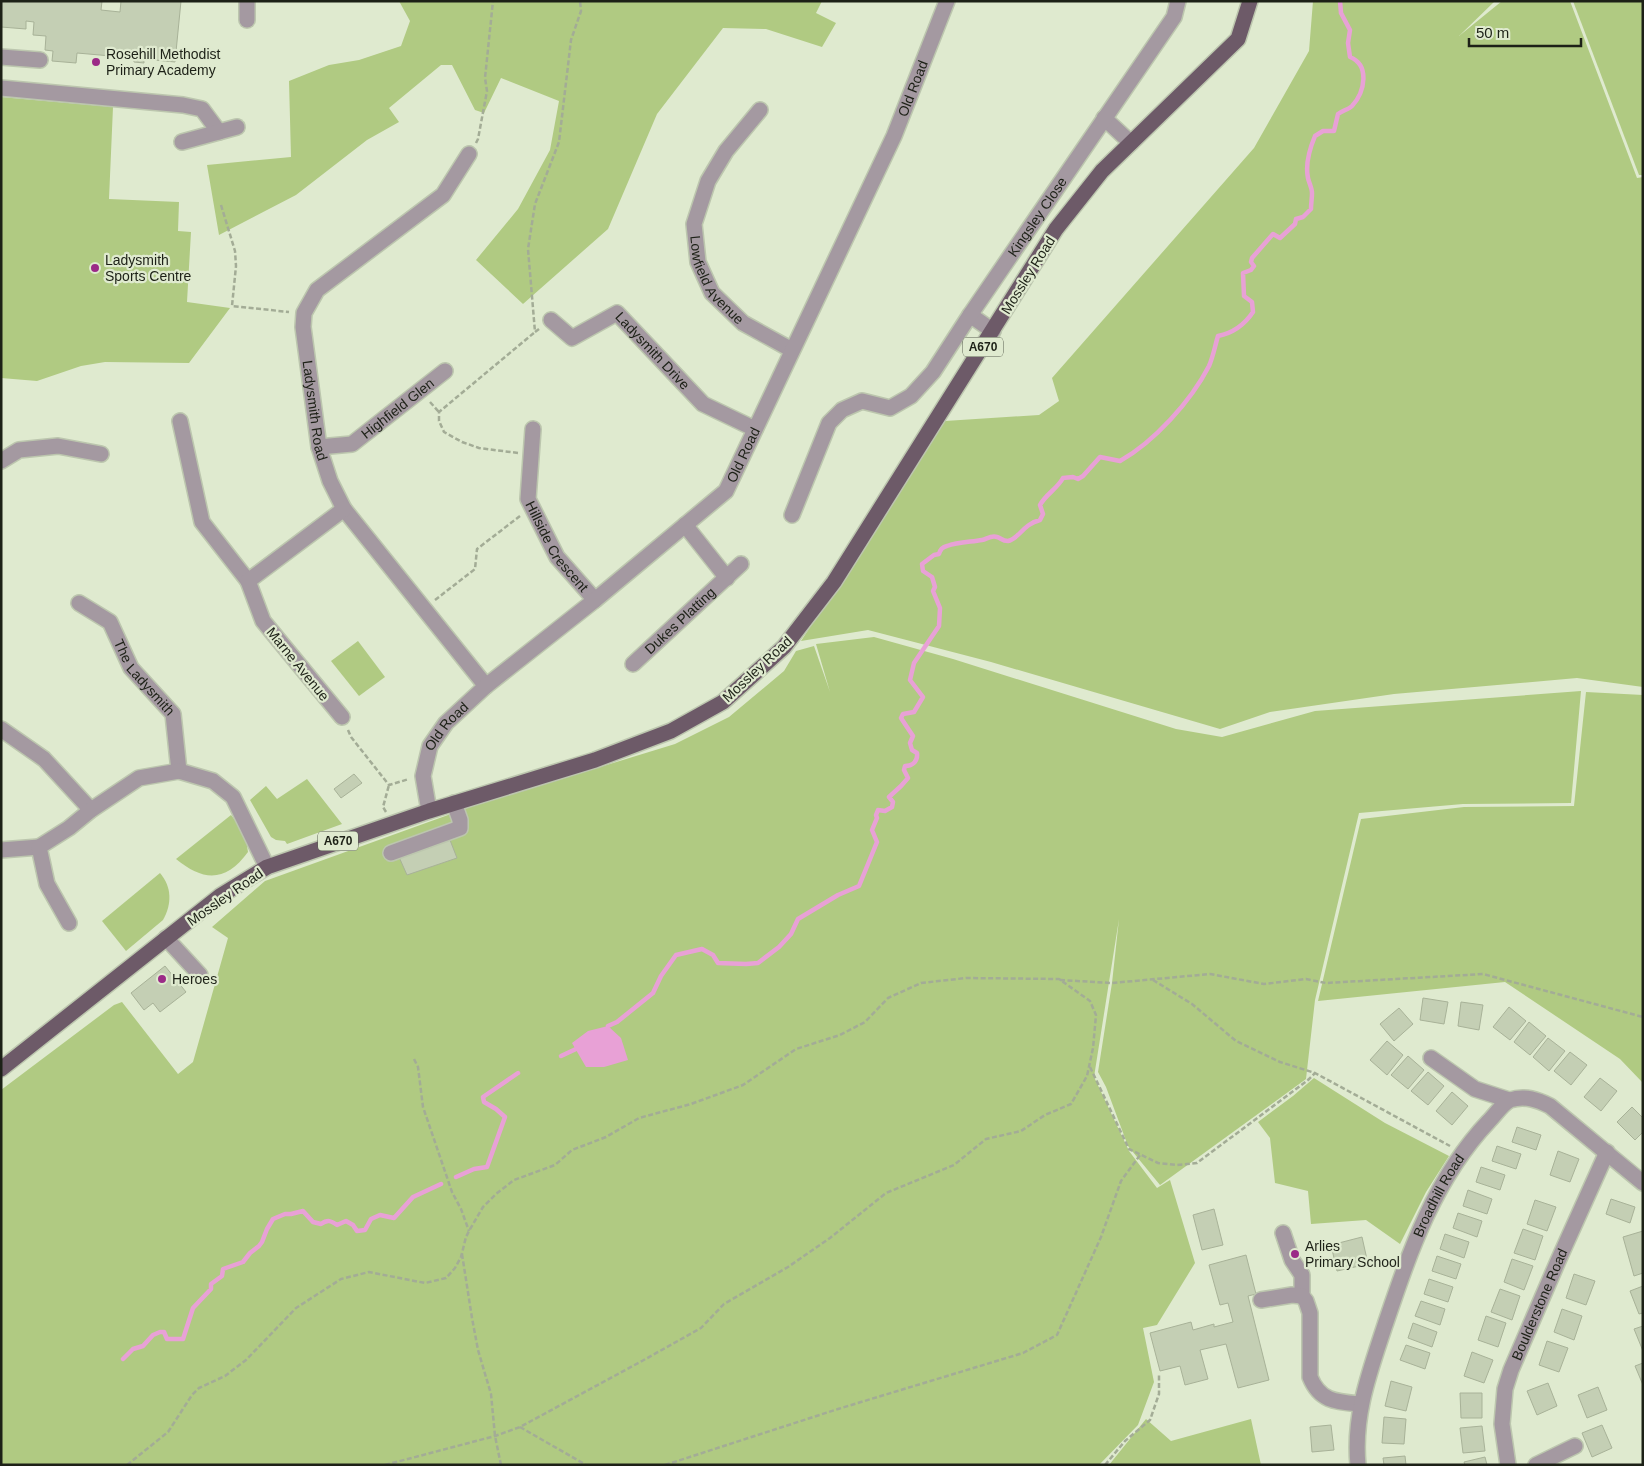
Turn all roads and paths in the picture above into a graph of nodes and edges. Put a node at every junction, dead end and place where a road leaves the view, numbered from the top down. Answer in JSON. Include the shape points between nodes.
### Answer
{"nodes":[{"id":1,"x":247,"y":1,"type":"edge"},
{"id":2,"x":494,"y":1,"type":"edge"},
{"id":3,"x":580,"y":1,"type":"edge"},
{"id":4,"x":947,"y":1,"type":"edge"},
{"id":5,"x":1178,"y":1,"type":"edge"},
{"id":6,"x":1250,"y":1,"type":"edge"},
{"id":7,"x":247,"y":20,"type":"dead end"},
{"id":8,"x":1,"y":57,"type":"edge"},
{"id":9,"x":40,"y":60,"type":"dead end"},
{"id":10,"x":1,"y":88,"type":"edge"},
{"id":11,"x":760,"y":110,"type":"dead end"},
{"id":12,"x":1104,"y":118,"type":"junction"},
{"id":13,"x":237,"y":128,"type":"dead end"},
{"id":14,"x":219,"y":132,"type":"junction"},
{"id":15,"x":182,"y":142,"type":"dead end"},
{"id":16,"x":1131,"y":143,"type":"junction"},
{"id":17,"x":469,"y":154,"type":"joint"},
{"id":18,"x":221,"y":204,"type":"dead end"},
{"id":19,"x":304,"y":313,"type":"junction"},
{"id":20,"x":970,"y":315,"type":"junction"},
{"id":21,"x":551,"y":320,"type":"joint"},
{"id":22,"x":993,"y":331,"type":"junction"},
{"id":23,"x":535,"y":332,"type":"junction"},
{"id":24,"x":792,"y":350,"type":"junction"},
{"id":25,"x":445,"y":371,"type":"dead end"},
{"id":26,"x":180,"y":421,"type":"dead end"},
{"id":27,"x":533,"y":428,"type":"dead end"},
{"id":28,"x":755,"y":429,"type":"junction"},
{"id":29,"x":319,"y":447,"type":"junction"},
{"id":30,"x":101,"y":454,"type":"dead end"},
{"id":31,"x":531,"y":455,"type":"junction"},
{"id":32,"x":1,"y":461,"type":"edge"},
{"id":33,"x":532,"y":507,"type":"junction"},
{"id":34,"x":344,"y":508,"type":"junction"},
{"id":35,"x":792,"y":515,"type":"dead end"},
{"id":36,"x":685,"y":525,"type":"junction"},
{"id":37,"x":741,"y":564,"type":"dead end"},
{"id":38,"x":726,"y":578,"type":"junction"},
{"id":39,"x":248,"y":581,"type":"junction"},
{"id":40,"x":595,"y":600,"type":"junction"},
{"id":41,"x":78,"y":603,"type":"dead end"},
{"id":42,"x":424,"y":608,"type":"junction"},
{"id":43,"x":633,"y":664,"type":"dead end"},
{"id":44,"x":486,"y":686,"type":"junction"},
{"id":45,"x":342,"y":717,"type":"joint"},
{"id":46,"x":1,"y":729,"type":"edge"},
{"id":47,"x":179,"y":771,"type":"junction"},
{"id":48,"x":423,"y":776,"type":"junction"},
{"id":49,"x":389,"y":785,"type":"junction"},
{"id":50,"x":454,"y":803,"type":"junction"},
{"id":51,"x":91,"y":810,"type":"junction"},
{"id":52,"x":429,"y":811,"type":"junction"},
{"id":53,"x":390,"y":824,"type":"junction"},
{"id":54,"x":39,"y":846,"type":"junction"},
{"id":55,"x":1,"y":850,"type":"edge"},
{"id":56,"x":391,"y":853,"type":"dead end"},
{"id":57,"x":267,"y":867,"type":"junction"},
{"id":58,"x":69,"y":923,"type":"dead end"},
{"id":59,"x":166,"y":938,"type":"junction"},
{"id":60,"x":200,"y":975,"type":"dead end"},
{"id":61,"x":1059,"y":979,"type":"junction"},
{"id":62,"x":1152,"y":979,"type":"junction"},
{"id":63,"x":1643,"y":1017,"type":"edge"},
{"id":64,"x":1431,"y":1058,"type":"dead end"},
{"id":65,"x":414,"y":1059,"type":"dead end"},
{"id":66,"x":1089,"y":1066,"type":"junction"},
{"id":67,"x":1,"y":1069,"type":"edge"},
{"id":68,"x":1315,"y":1073,"type":"junction"},
{"id":69,"x":1508,"y":1100,"type":"junction"},
{"id":70,"x":1438,"y":1140,"type":"dead end"},
{"id":71,"x":1607,"y":1152,"type":"junction"},
{"id":72,"x":1140,"y":1155,"type":"junction"},
{"id":73,"x":1643,"y":1183,"type":"edge"},
{"id":74,"x":469,"y":1231,"type":"junction"},
{"id":75,"x":1283,"y":1233,"type":"dead end"},
{"id":76,"x":462,"y":1252,"type":"junction"},
{"id":77,"x":1302,"y":1296,"type":"junction"},
{"id":78,"x":1261,"y":1300,"type":"dead end"},
{"id":79,"x":1159,"y":1373,"type":"dead end"},
{"id":80,"x":1360,"y":1404,"type":"junction"},
{"id":81,"x":520,"y":1427,"type":"junction"},
{"id":82,"x":495,"y":1436,"type":"junction"},
{"id":83,"x":1576,"y":1446,"type":"dead end"},
{"id":84,"x":127,"y":1465,"type":"edge"},
{"id":85,"x":385,"y":1465,"type":"edge"},
{"id":86,"x":501,"y":1465,"type":"edge"},
{"id":87,"x":586,"y":1465,"type":"edge"},
{"id":88,"x":665,"y":1465,"type":"edge"},
{"id":89,"x":1105,"y":1465,"type":"edge"},
{"id":90,"x":1358,"y":1465,"type":"edge"},
{"id":91,"x":1508,"y":1465,"type":"edge"},
{"id":92,"x":1536,"y":1465,"type":"edge"}],
"edges":[{"from":1,"to":7,"type":"street"},
{"from":2,"to":17,"type":"path","via":[[485,78],[487,91],[478,139]]},
{"from":3,"to":23,"type":"path","via":[[559,142],[535,204],[528,249]]},
{"from":4,"to":24,"type":"street","name":"Old Road","via":[[894,136]]},
{"from":5,"to":12,"type":"street","name":"Kingsley Close","via":[[1174,17]]},
{"from":6,"to":16,"type":"main road","name":"Mossley Road","number":"A670","via":[[1238,39]]},
{"from":8,"to":9,"type":"street"},
{"from":10,"to":14,"type":"street","via":[[202,109]]},
{"from":11,"to":24,"type":"street","name":"Lowfield Avenue","via":[[726,151],[708,181],[694,224],[698,262],[712,293],[743,322]]},
{"from":12,"to":16,"type":"street"},
{"from":12,"to":20,"type":"street","name":"Kingsley Close"},
{"from":13,"to":14,"type":"street"},
{"from":14,"to":15,"type":"street"},
{"from":16,"to":22,"type":"main road","name":"Mossley Road","number":"A670","via":[[1102,171],[1056,229]]},
{"from":17,"to":19,"type":"street","via":[[443,195],[317,290]]},
{"from":18,"to":19,"type":"path","via":[[235,251],[232,306]]},
{"from":19,"to":29,"type":"street","name":"Ladysmith Road","via":[[303,327]]},
{"from":20,"to":22,"type":"street"},
{"from":20,"to":35,"type":"street","name":"Kingsley Close","via":[[933,372],[911,396],[890,408],[862,401],[842,410],[830,424]]},
{"from":21,"to":23,"type":"path"},
{"from":21,"to":28,"type":"street","name":"Ladysmith Drive","via":[[572,338],[617,314],[703,404]]},
{"from":22,"to":50,"type":"main road","name":"Mossley Road","number":"A670","via":[[834,582],[784,648],[723,702],[671,731],[595,760]]},
{"from":23,"to":31,"type":"path","via":[[440,412],[439,421],[444,432],[462,442],[479,448]]},
{"from":24,"to":28,"type":"street","name":"Old Road"},
{"from":25,"to":29,"type":"street","name":"Highfield Glen","via":[[352,444]]},
{"from":26,"to":39,"type":"street","name":"Marne Avenue","via":[[202,522]]},
{"from":27,"to":31,"type":"street","name":"Hillside Crescent"},
{"from":28,"to":36,"type":"street","name":"Old Road","via":[[726,491]]},
{"from":29,"to":34,"type":"street","name":"Ladysmith Road","via":[[330,481]]},
{"from":30,"to":32,"type":"street","via":[[58,446],[19,450]]},
{"from":31,"to":33,"type":"street","name":"Hillside Crescent","via":[[528,499]]},
{"from":33,"to":40,"type":"street","name":"Hillside Crescent","via":[[557,557]]},
{"from":33,"to":42,"type":"path","via":[[477,549],[475,569]]},
{"from":34,"to":39,"type":"street"},
{"from":34,"to":42,"type":"street","name":"Ladysmith Road"},
{"from":36,"to":38,"type":"street","name":"Dukes Platting"},
{"from":36,"to":40,"type":"street","name":"Old Road"},
{"from":37,"to":38,"type":"street","name":"Dukes Platting"},
{"from":38,"to":43,"type":"street","name":"Dukes Platting"},
{"from":39,"to":45,"type":"street","name":"Marne Avenue","via":[[263,621]]},
{"from":40,"to":44,"type":"street","name":"Old Road"},
{"from":41,"to":47,"type":"street","name":"The Ladysmith","via":[[110,622],[131,668],[173,714]]},
{"from":42,"to":44,"type":"street","name":"Ladysmith Road"},
{"from":44,"to":48,"type":"street","name":"Old Road","via":[[446,723],[430,746]]},
{"from":45,"to":49,"type":"path","via":[[351,736]]},
{"from":46,"to":51,"type":"street","via":[[44,759]]},
{"from":47,"to":51,"type":"street","via":[[138,778]]},
{"from":47,"to":57,"type":"street","via":[[213,781],[233,797]]},
{"from":48,"to":49,"type":"path"},
{"from":48,"to":52,"type":"street","name":"Old Road"},
{"from":49,"to":53,"type":"path","via":[[384,807]]},
{"from":50,"to":52,"type":"main road","name":"Mossley Road","number":"A670"},
{"from":50,"to":56,"type":"street","via":[[460,828]]},
{"from":51,"to":54,"type":"street"},
{"from":52,"to":53,"type":"main road","name":"Mossley Road","number":"A670"},
{"from":53,"to":57,"type":"main road","name":"Mossley Road","number":"A670"},
{"from":54,"to":55,"type":"street"},
{"from":54,"to":58,"type":"street","via":[[47,884]]},
{"from":57,"to":59,"type":"main road","name":"Mossley Road","number":"A670","via":[[220,896]]},
{"from":59,"to":60,"type":"street"},
{"from":59,"to":67,"type":"main road","name":"Mossley Road","number":"A670"},
{"from":61,"to":62,"type":"path","via":[[1112,983]]},
{"from":61,"to":66,"type":"path","via":[[1090,1001],[1096,1015]]},
{"from":61,"to":74,"type":"path","via":[[966,978],[921,983],[888,998],[865,1022],[840,1035],[796,1049],[743,1085],[639,1118],[606,1137],[572,1150],[555,1165],[514,1180],[483,1208]]},
{"from":62,"to":63,"type":"path","via":[[1210,974],[1264,984],[1306,979],[1326,984],[1483,974]]},
{"from":62,"to":68,"type":"path","via":[[1192,1004],[1236,1041],[1280,1062]]},
{"from":64,"to":69,"type":"street","via":[[1475,1089]]},
{"from":65,"to":74,"type":"path","via":[[418,1066],[423,1107]]},
{"from":66,"to":72,"type":"path","via":[[1129,1149]]},
{"from":66,"to":81,"type":"path","via":[[1071,1104],[1044,1115],[1021,1132],[986,1139],[954,1165],[886,1193],[788,1267],[724,1304],[701,1328]]},
{"from":68,"to":70,"type":"path"},
{"from":68,"to":72,"type":"path","via":[[1196,1163],[1158,1163]]},
{"from":69,"to":71,"type":"street","via":[[1536,1099],[1550,1106]]},
{"from":69,"to":80,"type":"street","name":"Broadhill Road","via":[[1465,1148],[1424,1217]]},
{"from":71,"to":73,"type":"street"},
{"from":71,"to":91,"type":"street","name":"Boulderstone Road","via":[[1511,1370],[1505,1389],[1502,1424]]},
{"from":72,"to":88,"type":"path","via":[[1121,1180],[1101,1237],[1056,1335],[1023,1353]]},
{"from":74,"to":76,"type":"path"},
{"from":75,"to":77,"type":"street","via":[[1292,1260],[1302,1275]]},
{"from":76,"to":82,"type":"path","via":[[478,1350],[491,1394]]},
{"from":76,"to":84,"type":"path","via":[[446,1278],[425,1284],[369,1272],[341,1279],[296,1308],[246,1360],[225,1376],[199,1388],[168,1432]]},
{"from":77,"to":78,"type":"street"},
{"from":77,"to":80,"type":"street","via":[[1310,1313],[1310,1377],[1314,1387],[1322,1396],[1337,1402]]},
{"from":79,"to":89,"type":"path","via":[[1158,1394],[1150,1420],[1125,1441]]},
{"from":80,"to":90,"type":"street","name":"Broadhill Road","via":[[1356,1433]]},
{"from":81,"to":82,"type":"path"},
{"from":81,"to":87,"type":"path"},
{"from":82,"to":85,"type":"path"},
{"from":82,"to":86,"type":"path"},
{"from":83,"to":92,"type":"street"}]}
